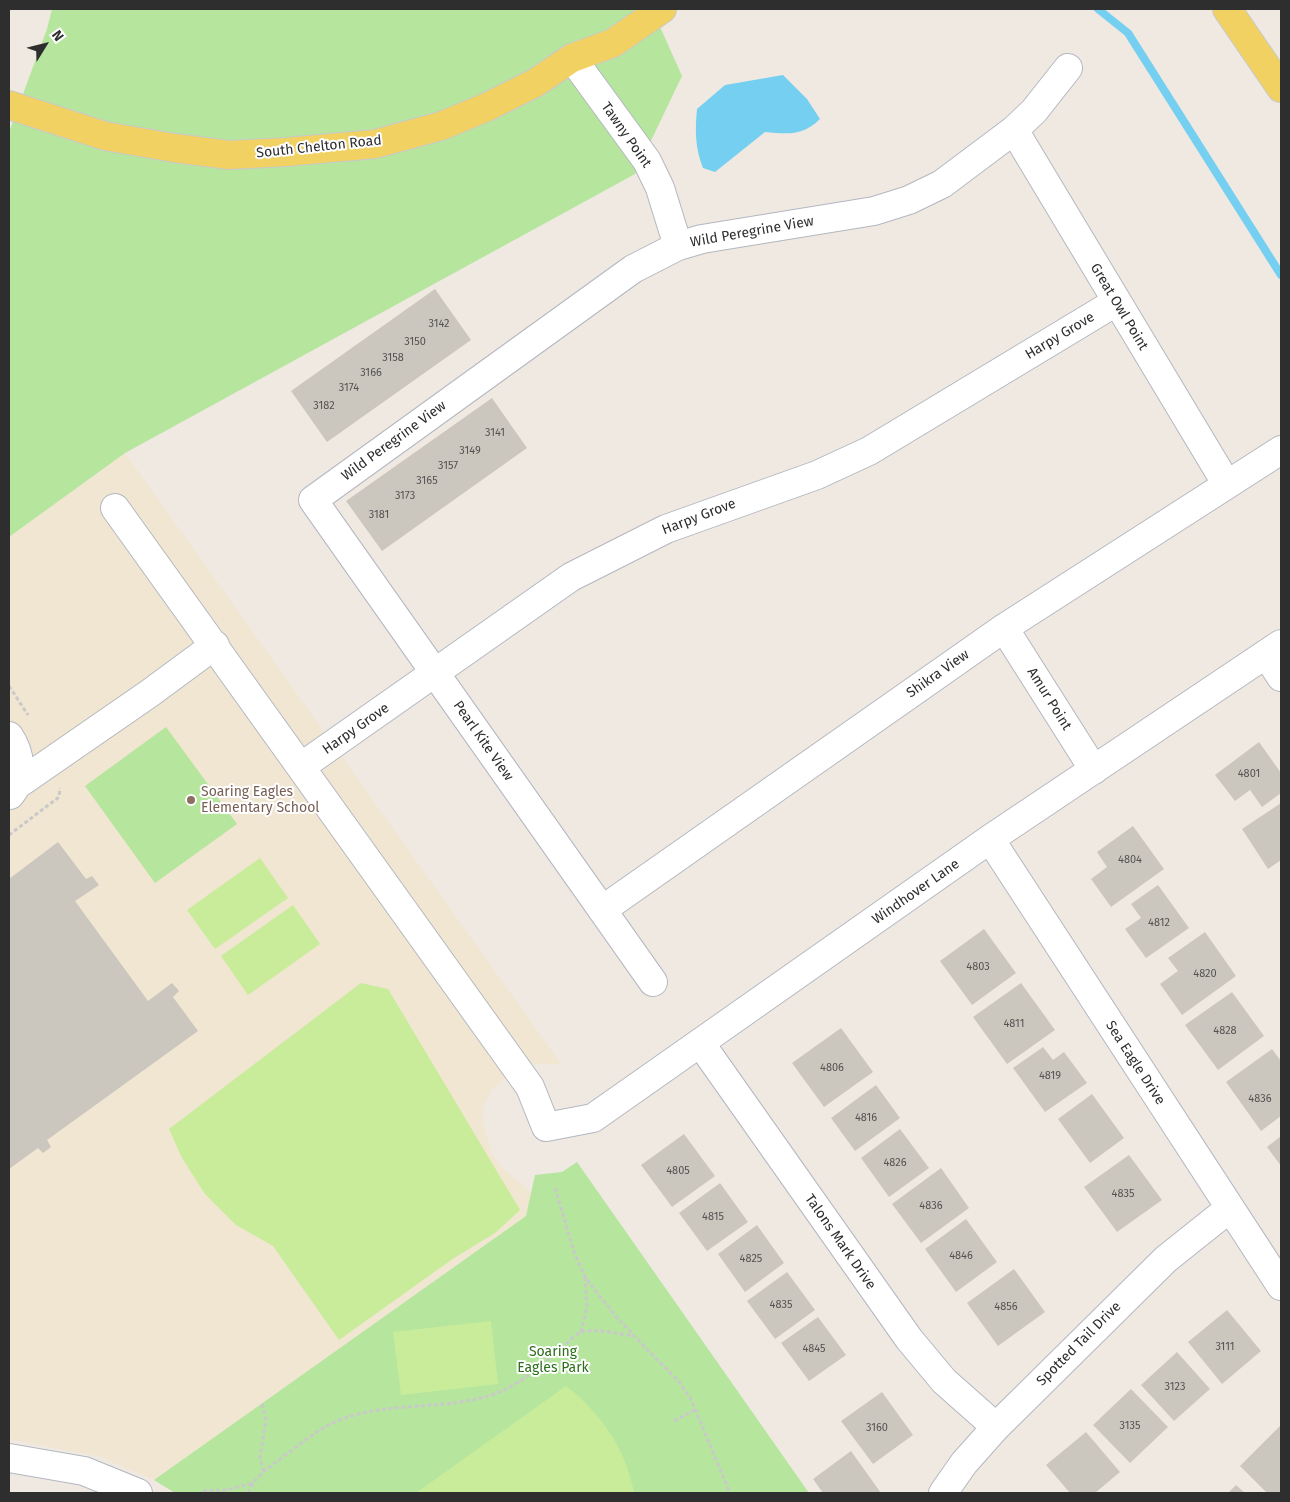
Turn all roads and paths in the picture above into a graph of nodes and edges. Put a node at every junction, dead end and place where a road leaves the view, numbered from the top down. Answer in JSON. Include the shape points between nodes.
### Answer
{"nodes":[{"id":1,"x":637,"y":9,"type":"edge"},
{"id":2,"x":662,"y":9,"type":"edge"},
{"id":3,"x":1227,"y":9,"type":"edge"},
{"id":4,"x":613,"y":43,"type":"junction"},
{"id":5,"x":572,"y":58,"type":"junction"},
{"id":6,"x":1068,"y":68,"type":"dead end"},
{"id":7,"x":1281,"y":87,"type":"edge"},
{"id":8,"x":9,"y":105,"type":"edge"},
{"id":9,"x":1014,"y":130,"type":"junction"},
{"id":10,"x":678,"y":246,"type":"junction"},
{"id":11,"x":1116,"y":302,"type":"junction"},
{"id":12,"x":1281,"y":450,"type":"edge"},
{"id":13,"x":1226,"y":484,"type":"junction"},
{"id":14,"x":313,"y":500,"type":"joint"},
{"id":15,"x":115,"y":508,"type":"dead end"},
{"id":16,"x":1004,"y":628,"type":"junction"},
{"id":17,"x":215,"y":645,"type":"junction"},
{"id":18,"x":1274,"y":649,"type":"edge"},
{"id":19,"x":435,"y":674,"type":"junction"},
{"id":20,"x":1281,"y":677,"type":"edge"},
{"id":21,"x":9,"y":736,"type":"edge"},
{"id":22,"x":302,"y":766,"type":"junction"},
{"id":23,"x":1094,"y":770,"type":"junction"},
{"id":24,"x":12,"y":791,"type":"edge"},
{"id":25,"x":990,"y":839,"type":"junction"},
{"id":26,"x":602,"y":910,"type":"junction"},
{"id":27,"x":653,"y":982,"type":"dead end"},
{"id":28,"x":701,"y":1044,"type":"junction"},
{"id":29,"x":555,"y":1188,"type":"dead end"},
{"id":30,"x":1230,"y":1208,"type":"junction"},
{"id":31,"x":585,"y":1278,"type":"junction"},
{"id":32,"x":1281,"y":1286,"type":"edge"},
{"id":33,"x":581,"y":1332,"type":"junction"},
{"id":34,"x":634,"y":1336,"type":"junction"},
{"id":35,"x":262,"y":1404,"type":"dead end"},
{"id":36,"x":695,"y":1410,"type":"junction"},
{"id":37,"x":674,"y":1421,"type":"dead end"},
{"id":38,"x":996,"y":1427,"type":"junction"},
{"id":39,"x":9,"y":1458,"type":"edge"},
{"id":40,"x":264,"y":1472,"type":"junction"},
{"id":41,"x":252,"y":1483,"type":"junction"},
{"id":42,"x":203,"y":1492,"type":"dead end"},
{"id":43,"x":138,"y":1493,"type":"edge"},
{"id":44,"x":248,"y":1493,"type":"edge"},
{"id":45,"x":730,"y":1493,"type":"edge"},
{"id":46,"x":943,"y":1493,"type":"edge"}],
"edges":[{"from":1,"to":4,"type":"main road"},
{"from":2,"to":4,"type":"main road","name":"South Chelton Road"},
{"from":3,"to":7,"type":"main road"},
{"from":4,"to":5,"type":"main road","name":"South Chelton Road"},
{"from":5,"to":8,"type":"main road","name":"South Chelton Road","via":[[527,87],[441,126],[375,144],[286,152],[229,155],[174,148],[105,136]]},
{"from":5,"to":10,"type":"street","name":"Tawny Point","via":[[648,161]]},
{"from":6,"to":9,"type":"street","name":"Wild Peregrine View","via":[[1034,111]]},
{"from":9,"to":10,"type":"street","name":"Wild Peregrine View","via":[[942,184],[909,200],[874,211],[705,238]]},
{"from":9,"to":11,"type":"street","name":"Great Owl Point"},
{"from":10,"to":14,"type":"street","name":"Wild Peregrine View","via":[[632,269]]},
{"from":11,"to":13,"type":"street","name":"Great Owl Point"},
{"from":11,"to":19,"type":"street","name":"Harpy Grove","via":[[869,451],[817,475],[666,529],[571,577]]},
{"from":12,"to":13,"type":"street","name":"Shikra View"},
{"from":13,"to":16,"type":"street","name":"Shikra View"},
{"from":14,"to":19,"type":"street","name":"Pearl Kite View"},
{"from":15,"to":17,"type":"street"},
{"from":16,"to":23,"type":"street","name":"Amur Point"},
{"from":16,"to":26,"type":"street","name":"Shikra View"},
{"from":17,"to":22,"type":"street"},
{"from":17,"to":24,"type":"street"},
{"from":18,"to":20,"type":"street"},
{"from":18,"to":23,"type":"street","name":"Windhover Lane"},
{"from":19,"to":22,"type":"street","name":"Harpy Grove"},
{"from":19,"to":26,"type":"street","name":"Pearl Kite View"},
{"from":21,"to":24,"type":"street","via":[[20,761]]},
{"from":22,"to":28,"type":"street","name":"Windhover Lane","via":[[530,1087],[546,1127],[593,1118]]},
{"from":23,"to":25,"type":"street","name":"Windhover Lane"},
{"from":25,"to":28,"type":"street","name":"Windhover Lane"},
{"from":25,"to":30,"type":"street","name":"Sea Eagle Drive"},
{"from":26,"to":27,"type":"street","name":"Pearl Kite View"},
{"from":28,"to":38,"type":"street","name":"Talons Mark Drive","via":[[908,1339],[944,1380]]},
{"from":29,"to":31,"type":"path"},
{"from":30,"to":32,"type":"street","name":"Sea Eagle Drive"},
{"from":30,"to":38,"type":"street","name":"Spotted Tail Drive","via":[[1166,1259]]},
{"from":31,"to":33,"type":"path","via":[[587,1307]]},
{"from":31,"to":34,"type":"path"},
{"from":33,"to":34,"type":"path"},
{"from":33,"to":40,"type":"path","via":[[504,1390],[461,1402],[387,1410],[336,1421]]},
{"from":34,"to":36,"type":"path","via":[[678,1381]]},
{"from":35,"to":40,"type":"path","via":[[266,1420],[260,1458]]},
{"from":36,"to":37,"type":"path"},
{"from":36,"to":45,"type":"path"},
{"from":38,"to":46,"type":"street","name":"Spotted Tail Drive"},
{"from":39,"to":43,"type":"street","via":[[84,1472]]},
{"from":40,"to":41,"type":"path"},
{"from":41,"to":42,"type":"path"},
{"from":41,"to":44,"type":"path"}]}
